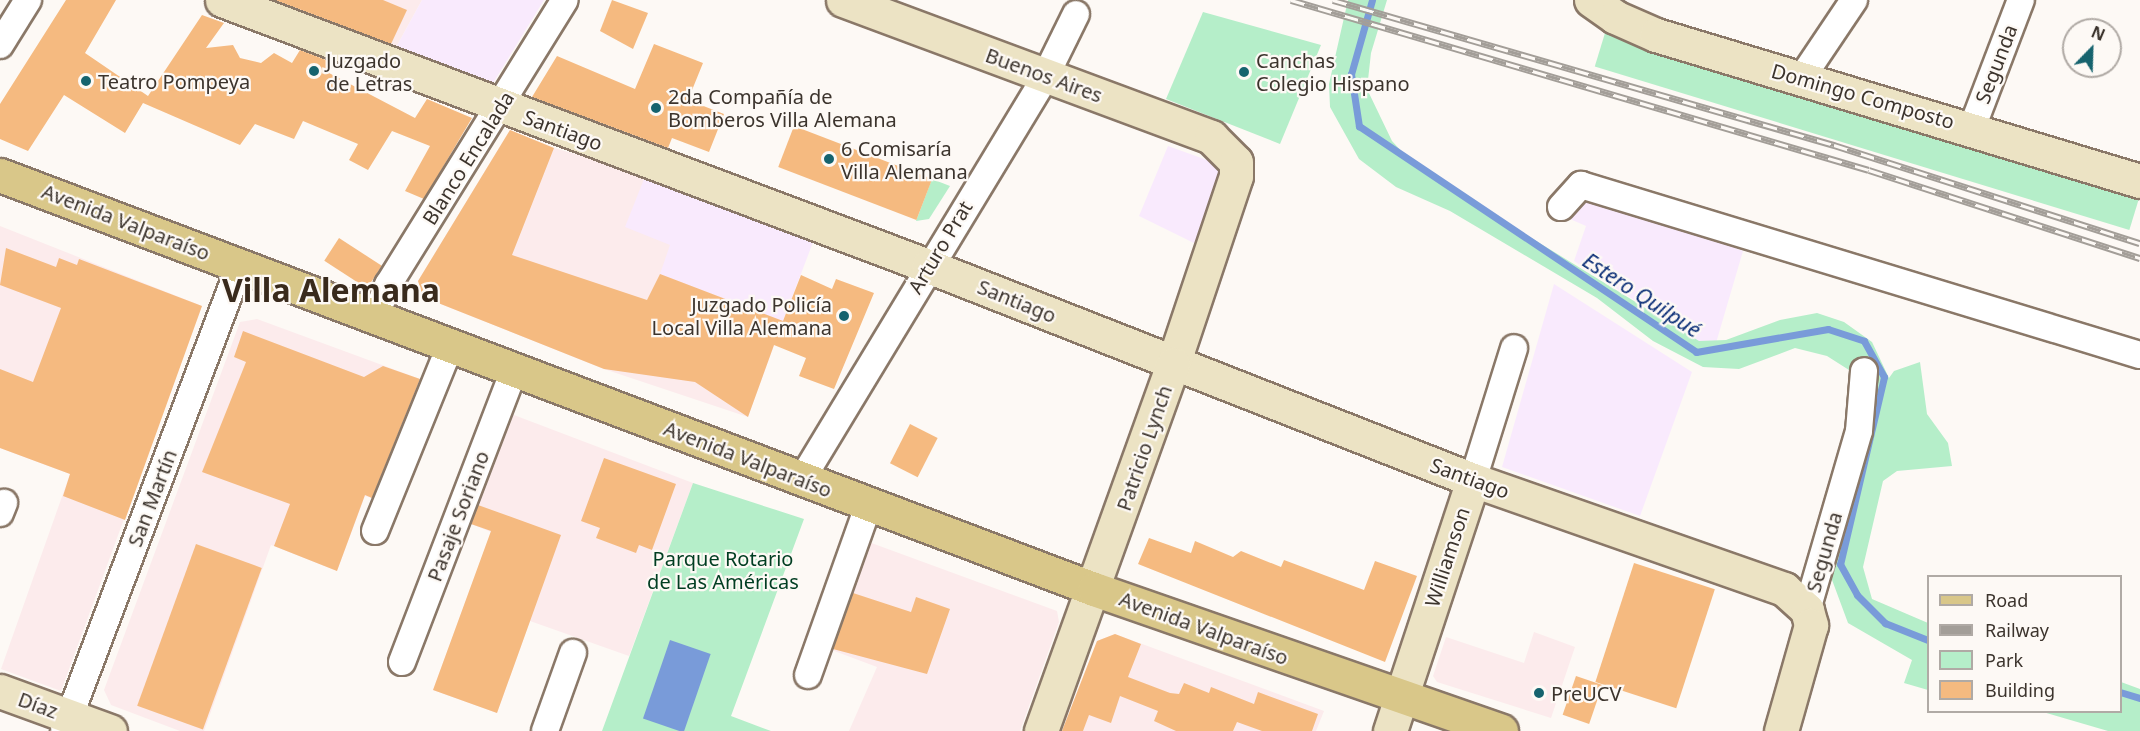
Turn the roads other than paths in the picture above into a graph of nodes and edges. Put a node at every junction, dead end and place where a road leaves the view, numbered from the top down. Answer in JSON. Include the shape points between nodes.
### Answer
{"nodes":[{"id":1,"x":28,"y":0,"type":"edge"},
{"id":2,"x":222,"y":0,"type":"edge"},
{"id":3,"x":565,"y":0,"type":"edge"},
{"id":4,"x":843,"y":0,"type":"edge"},
{"id":5,"x":1854,"y":0,"type":"edge"},
{"id":6,"x":2020,"y":0,"type":"edge"},
{"id":7,"x":1612,"y":6,"type":"edge"},
{"id":8,"x":1076,"y":14,"type":"dead end"},
{"id":9,"x":0,"y":45,"type":"edge"},
{"id":10,"x":1045,"y":77,"type":"junction"},
{"id":11,"x":1801,"y":79,"type":"junction"},
{"id":12,"x":501,"y":106,"type":"junction"},
{"id":13,"x":1972,"y":128,"type":"junction"},
{"id":14,"x":1236,"y":162,"type":"joint"},
{"id":15,"x":0,"y":175,"type":"edge"},
{"id":16,"x":2140,"y":181,"type":"edge"},
{"id":17,"x":1561,"y":207,"type":"dead end"},
{"id":18,"x":240,"y":266,"type":"junction"},
{"id":19,"x":928,"y":266,"type":"junction"},
{"id":20,"x":375,"y":317,"type":"junction"},
{"id":21,"x":450,"y":346,"type":"junction"},
{"id":22,"x":1514,"y":348,"type":"dead end"},
{"id":23,"x":2140,"y":355,"type":"edge"},
{"id":24,"x":1173,"y":364,"type":"junction"},
{"id":25,"x":514,"y":370,"type":"junction"},
{"id":26,"x":1864,"y":371,"type":"dead end"},
{"id":27,"x":802,"y":479,"type":"junction"},
{"id":28,"x":1473,"y":480,"type":"junction"},
{"id":29,"x":869,"y":504,"type":"junction"},
{"id":30,"x":375,"y":531,"type":"dead end"},
{"id":31,"x":1094,"y":589,"type":"junction"},
{"id":32,"x":1807,"y":610,"type":"junction"},
{"id":33,"x":573,"y":652,"type":"dead end"},
{"id":34,"x":402,"y":662,"type":"dead end"},
{"id":35,"x":808,"y":675,"type":"dead end"},
{"id":36,"x":0,"y":691,"type":"edge"},
{"id":37,"x":1401,"y":699,"type":"junction"},
{"id":38,"x":67,"y":723,"type":"edge"},
{"id":39,"x":110,"y":731,"type":"edge"},
{"id":40,"x":545,"y":731,"type":"edge"},
{"id":41,"x":1041,"y":731,"type":"edge"},
{"id":42,"x":1390,"y":731,"type":"edge"},
{"id":43,"x":1501,"y":731,"type":"edge"},
{"id":44,"x":1781,"y":731,"type":"edge"}],
"edges":[{"from":1,"to":9,"type":"street"},
{"from":2,"to":12,"type":"street","name":"Santiago"},
{"from":3,"to":12,"type":"street","name":"Blanco Encalada"},
{"from":4,"to":10,"type":"street","name":"Buenos Aires"},
{"from":5,"to":11,"type":"street"},
{"from":6,"to":13,"type":"street","name":"Segunda"},
{"from":7,"to":11,"type":"street","name":"Domingo Composto"},
{"from":8,"to":10,"type":"street","name":"Arturo Prat"},
{"from":10,"to":14,"type":"street","name":"Buenos Aires","via":[[1211,137]]},
{"from":10,"to":19,"type":"street","name":"Arturo Prat"},
{"from":11,"to":13,"type":"street","name":"Domingo Composto"},
{"from":12,"to":19,"type":"street","name":"Santiago"},
{"from":12,"to":20,"type":"street","name":"Blanco Encalada","via":[[388,285]]},
{"from":13,"to":16,"type":"street","name":"Domingo Composto"},
{"from":14,"to":24,"type":"street","name":"Patricio Lynch","via":[[1236,176]]},
{"from":15,"to":18,"type":"main road","name":"Avenida Valparaíso"},
{"from":17,"to":23,"type":"street","via":[[1581,185]]},
{"from":18,"to":20,"type":"main road","name":"Avenida Valparaíso"},
{"from":18,"to":38,"type":"street","name":"San Martín"},
{"from":19,"to":24,"type":"street","name":"Santiago"},
{"from":19,"to":27,"type":"street","name":"Arturo Prat"},
{"from":20,"to":21,"type":"main road","name":"Avenida Valparaíso"},
{"from":21,"to":25,"type":"main road","name":"Avenida Valparaíso"},
{"from":21,"to":30,"type":"street"},
{"from":22,"to":28,"type":"street","name":"Williamson"},
{"from":24,"to":28,"type":"street","name":"Santiago"},
{"from":24,"to":31,"type":"street","name":"Patricio Lynch"},
{"from":25,"to":27,"type":"main road","name":"Avenida Valparaíso"},
{"from":25,"to":34,"type":"street","name":"Pasaje Soriano"},
{"from":26,"to":32,"type":"street","name":"Segunda","via":[[1859,431]]},
{"from":27,"to":29,"type":"main road","name":"Avenida Valparaíso"},
{"from":28,"to":32,"type":"street","name":"Santiago","via":[[1784,589]]},
{"from":28,"to":37,"type":"street","name":"Williamson"},
{"from":29,"to":31,"type":"main road","name":"Avenida Valparaíso"},
{"from":29,"to":35,"type":"street"},
{"from":31,"to":37,"type":"main road","name":"Avenida Valparaíso"},
{"from":31,"to":41,"type":"street","name":"Patricio Lynch"},
{"from":32,"to":44,"type":"street","name":"Segunda","via":[[1810,638]]},
{"from":33,"to":40,"type":"street"},
{"from":36,"to":38,"type":"street","name":"Díaz"},
{"from":37,"to":42,"type":"street","name":"Williamson"},
{"from":37,"to":43,"type":"main road","name":"Avenida Valparaíso"},
{"from":38,"to":39,"type":"street","name":"Díaz"}]}
